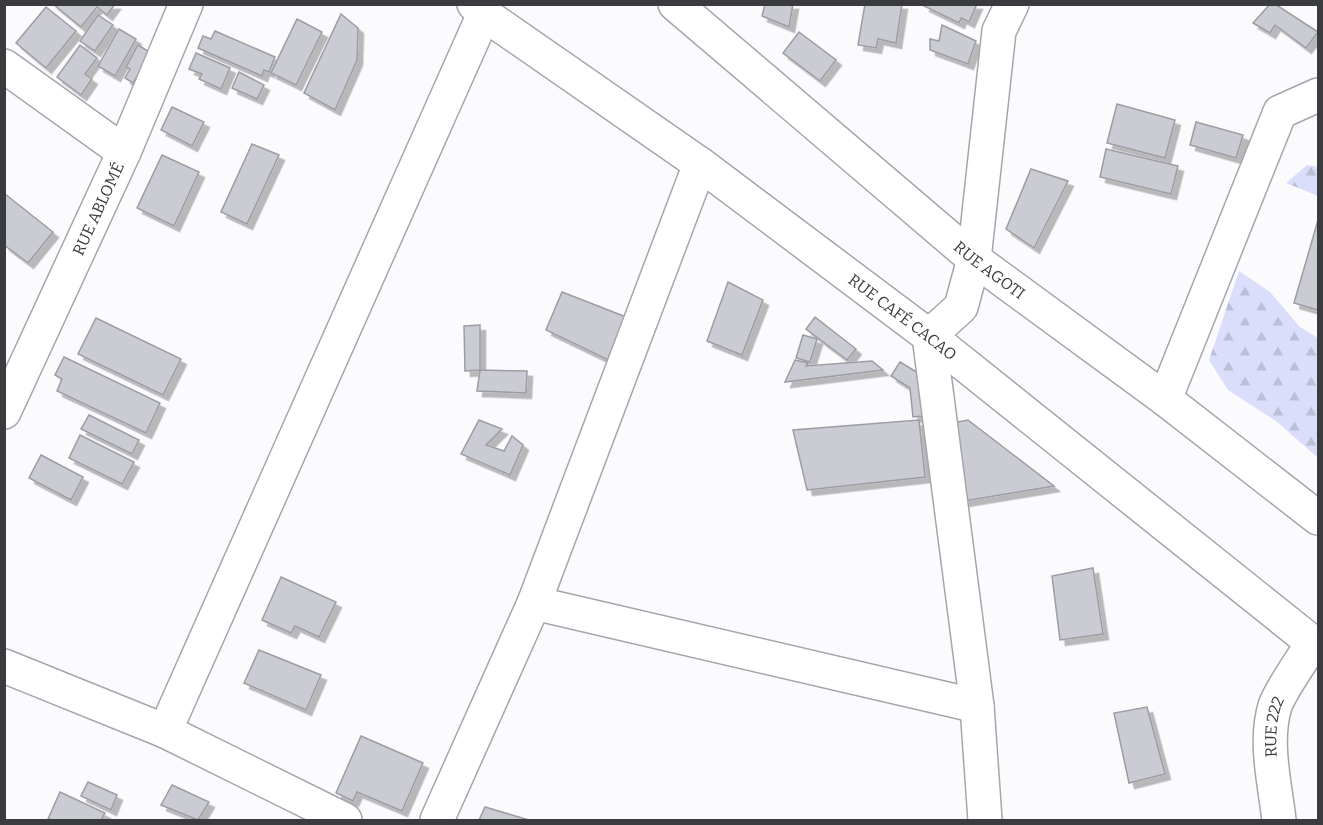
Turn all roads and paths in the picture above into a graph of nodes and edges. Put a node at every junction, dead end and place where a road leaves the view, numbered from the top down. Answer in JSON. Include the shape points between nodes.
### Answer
{"nodes":[{"id":1,"x":186,"y":4,"type":"edge"},
{"id":2,"x":1012,"y":4,"type":"edge"},
{"id":3,"x":479,"y":9,"type":"edge"},
{"id":4,"x":689,"y":9,"type":"edge"},
{"id":5,"x":4,"y":66,"type":"edge"},
{"id":6,"x":1318,"y":95,"type":"edge"},
{"id":7,"x":124,"y":152,"type":"junction"},
{"id":8,"x":700,"y":164,"type":"junction"},
{"id":9,"x":974,"y":259,"type":"junction"},
{"id":10,"x":929,"y":336,"type":"junction"},
{"id":11,"x":1165,"y":399,"type":"junction"},
{"id":12,"x":5,"y":411,"type":"edge"},
{"id":13,"x":1318,"y":518,"type":"edge"},
{"id":14,"x":534,"y":603,"type":"junction"},
{"id":15,"x":1316,"y":644,"type":"edge"},
{"id":16,"x":4,"y":666,"type":"edge"},
{"id":17,"x":977,"y":706,"type":"junction"},
{"id":18,"x":165,"y":732,"type":"junction"},
{"id":19,"x":345,"y":820,"type":"edge"},
{"id":20,"x":437,"y":820,"type":"edge"},
{"id":21,"x":985,"y":820,"type":"edge"},
{"id":22,"x":1279,"y":820,"type":"edge"}],
"edges":[{"from":1,"to":7,"type":"street","name":"RUE ABLOMÉ"},
{"from":2,"to":9,"type":"street","via":[[999,31]]},
{"from":3,"to":8,"type":"street","name":"RUE CAFÉ CACAO"},
{"from":3,"to":18,"type":"street"},
{"from":4,"to":9,"type":"street","name":"RUE AGOTI"},
{"from":5,"to":7,"type":"street"},
{"from":6,"to":11,"type":"street","via":[[1280,112]]},
{"from":7,"to":12,"type":"street","name":"RUE ABLOMÉ"},
{"from":8,"to":10,"type":"street","name":"RUE CAFÉ CACAO"},
{"from":8,"to":14,"type":"street"},
{"from":9,"to":10,"type":"street","via":[[961,307]]},
{"from":9,"to":11,"type":"street","name":"RUE AGOTI"},
{"from":10,"to":15,"type":"street","name":"RUE CAFÉ CACAO"},
{"from":10,"to":17,"type":"street"},
{"from":11,"to":13,"type":"street","name":"RUE AGOTI"},
{"from":14,"to":17,"type":"street"},
{"from":14,"to":20,"type":"street"},
{"from":15,"to":22,"type":"street","name":"RUE 222","via":[[1276,704],[1271,727]]},
{"from":16,"to":18,"type":"street"},
{"from":17,"to":21,"type":"street"},
{"from":18,"to":19,"type":"street"}]}
